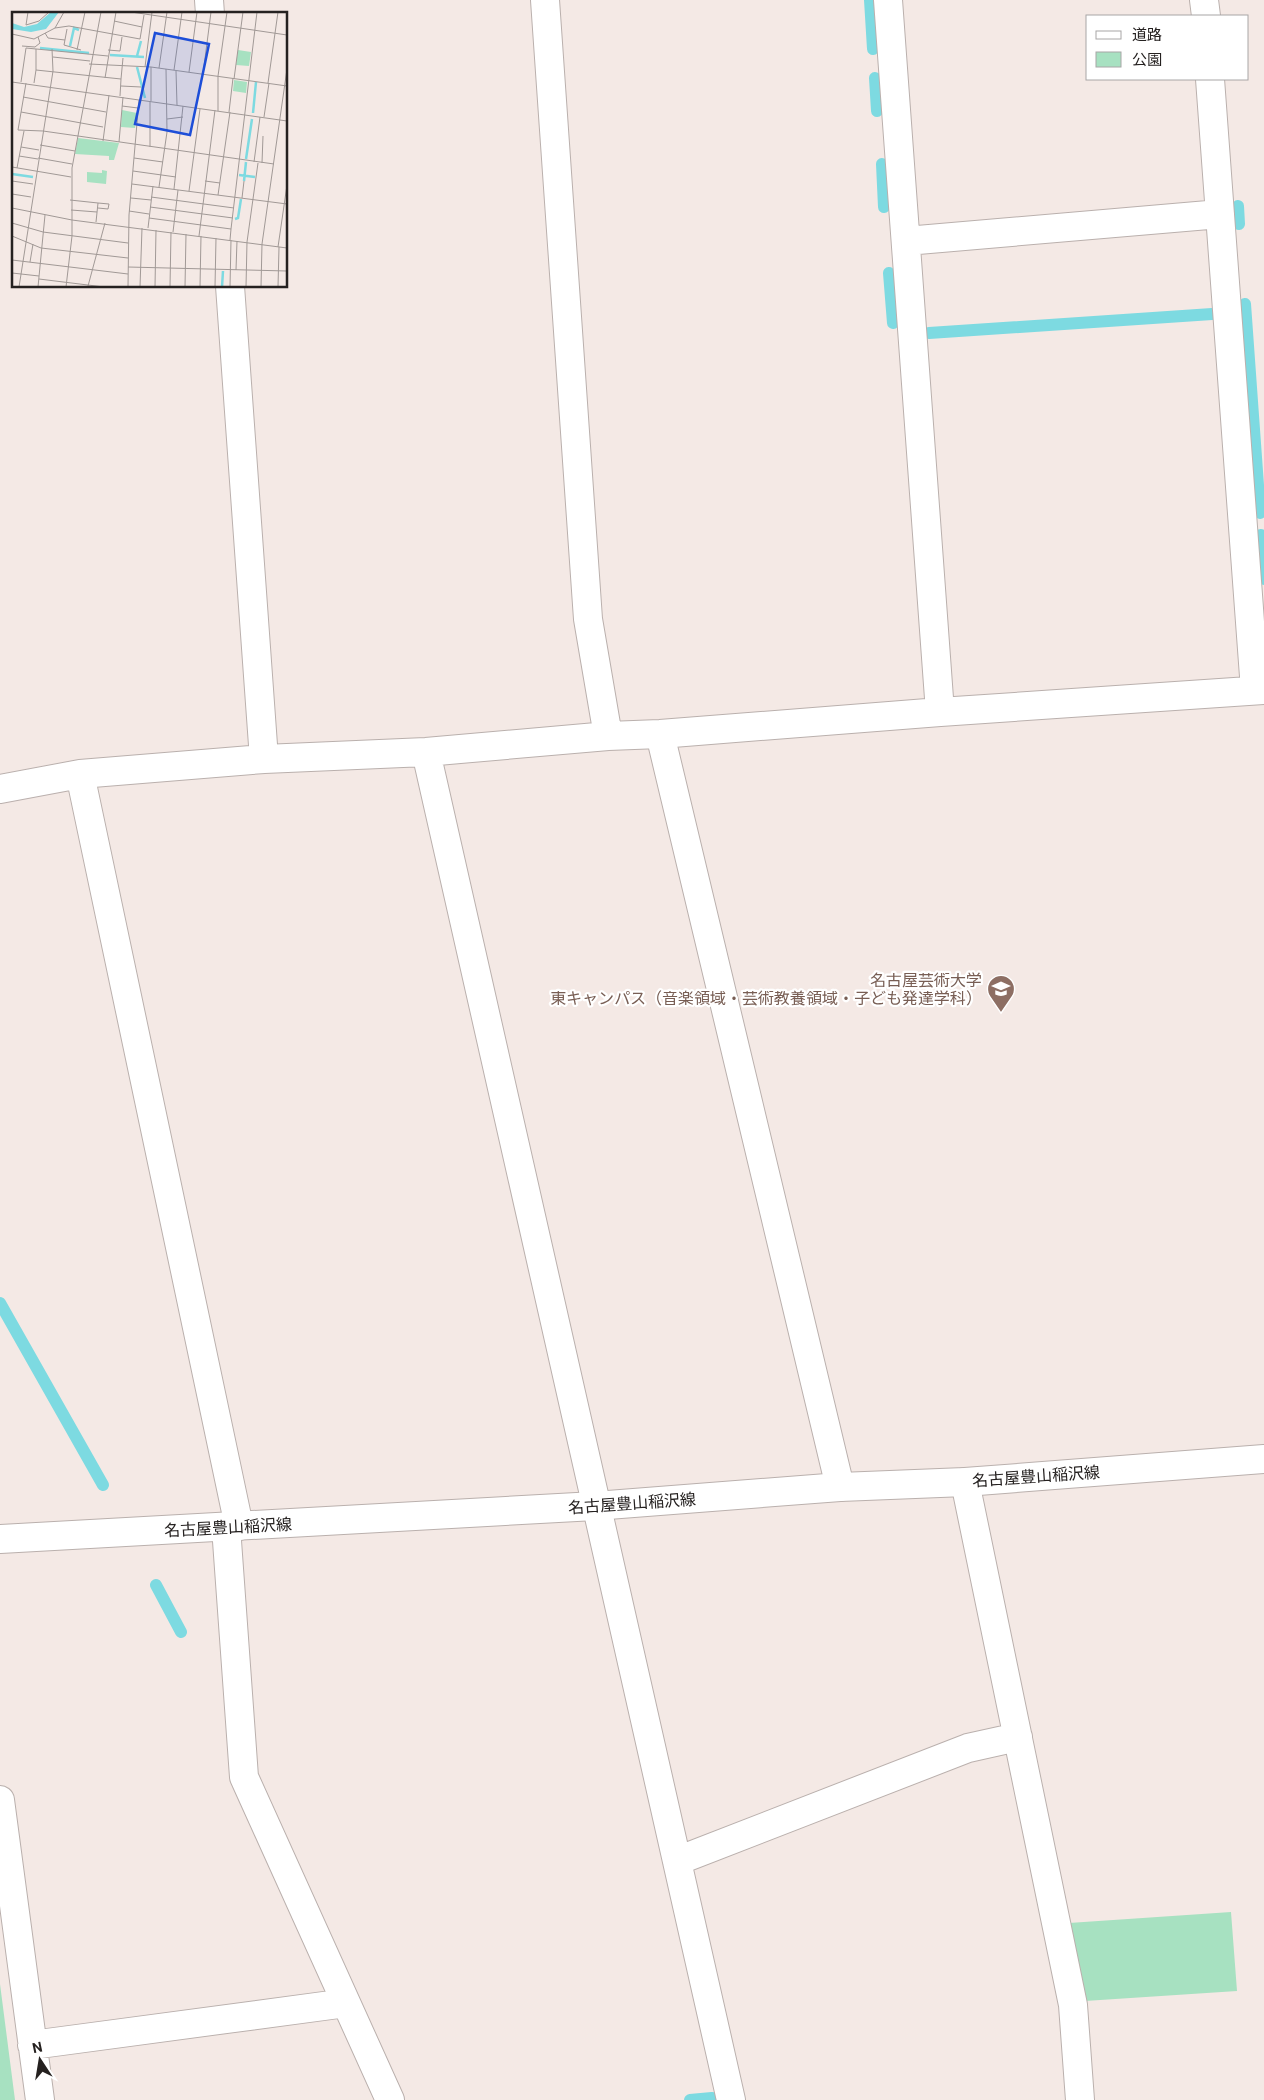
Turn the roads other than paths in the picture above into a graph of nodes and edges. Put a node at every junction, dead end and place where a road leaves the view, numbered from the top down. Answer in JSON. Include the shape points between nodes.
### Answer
{"nodes":[{"id":1,"x":544,"y":0,"type":"edge"},
{"id":2,"x":888,"y":0,"type":"edge"},
{"id":3,"x":1204,"y":0,"type":"edge"},
{"id":4,"x":1206,"y":15,"type":"edge"},
{"id":5,"x":1210,"y":80,"type":"edge"},
{"id":6,"x":1220,"y":214,"type":"junction"},
{"id":7,"x":906,"y":241,"type":"junction"},
{"id":8,"x":230,"y":288,"type":"edge"},
{"id":9,"x":1260,"y":690,"type":"edge"},
{"id":10,"x":940,"y":712,"type":"junction"},
{"id":11,"x":660,"y":734,"type":"junction"},
{"id":12,"x":608,"y":736,"type":"junction"},
{"id":13,"x":426,"y":752,"type":"junction"},
{"id":14,"x":264,"y":759,"type":"junction"},
{"id":15,"x":80,"y":774,"type":"junction"},
{"id":16,"x":0,"y":789,"type":"edge"},
{"id":17,"x":1264,"y":1459,"type":"edge"},
{"id":18,"x":965,"y":1482,"type":"junction"},
{"id":19,"x":840,"y":1487,"type":"junction"},
{"id":20,"x":595,"y":1506,"type":"junction"},
{"id":21,"x":233,"y":1526,"type":"junction"},
{"id":22,"x":0,"y":1539,"type":"edge"},
{"id":23,"x":1018,"y":1737,"type":"junction"},
{"id":24,"x":0,"y":1800,"type":"edge"},
{"id":25,"x":677,"y":1861,"type":"junction"},
{"id":26,"x":346,"y":2003,"type":"junction"},
{"id":27,"x":32,"y":2046,"type":"junction"},
{"id":28,"x":40,"y":2100,"type":"edge"},
{"id":29,"x":390,"y":2100,"type":"edge"},
{"id":30,"x":731,"y":2100,"type":"edge"},
{"id":31,"x":1080,"y":2100,"type":"edge"}],
"edges":[{"from":1,"to":12,"type":"street","via":[[588,619]]},
{"from":2,"to":7,"type":"street"},
{"from":3,"to":4,"type":"street"},
{"from":5,"to":6,"type":"street"},
{"from":6,"to":7,"type":"street"},
{"from":6,"to":9,"type":"street"},
{"from":7,"to":10,"type":"street"},
{"from":8,"to":14,"type":"street"},
{"from":9,"to":10,"type":"street"},
{"from":10,"to":11,"type":"street"},
{"from":11,"to":12,"type":"street"},
{"from":11,"to":19,"type":"street"},
{"from":12,"to":13,"type":"street"},
{"from":13,"to":14,"type":"street"},
{"from":13,"to":20,"type":"street"},
{"from":14,"to":15,"type":"street"},
{"from":15,"to":16,"type":"street"},
{"from":15,"to":21,"type":"street"},
{"from":17,"to":18,"type":"street","name":"名古屋豊山稲沢線"},
{"from":18,"to":19,"type":"street","name":"名古屋豊山稲沢線"},
{"from":18,"to":23,"type":"street"},
{"from":19,"to":20,"type":"street","name":"名古屋豊山稲沢線"},
{"from":20,"to":21,"type":"street","name":"名古屋豊山稲沢線"},
{"from":20,"to":25,"type":"street"},
{"from":21,"to":22,"type":"street","name":"名古屋豊山稲沢線"},
{"from":21,"to":26,"type":"street","via":[[244,1776]]},
{"from":23,"to":25,"type":"street","via":[[968,1748]]},
{"from":23,"to":31,"type":"street","via":[[1072,2005]]},
{"from":24,"to":27,"type":"street"},
{"from":25,"to":30,"type":"street"},
{"from":26,"to":27,"type":"street"},
{"from":26,"to":29,"type":"street"},
{"from":27,"to":28,"type":"street"}]}
